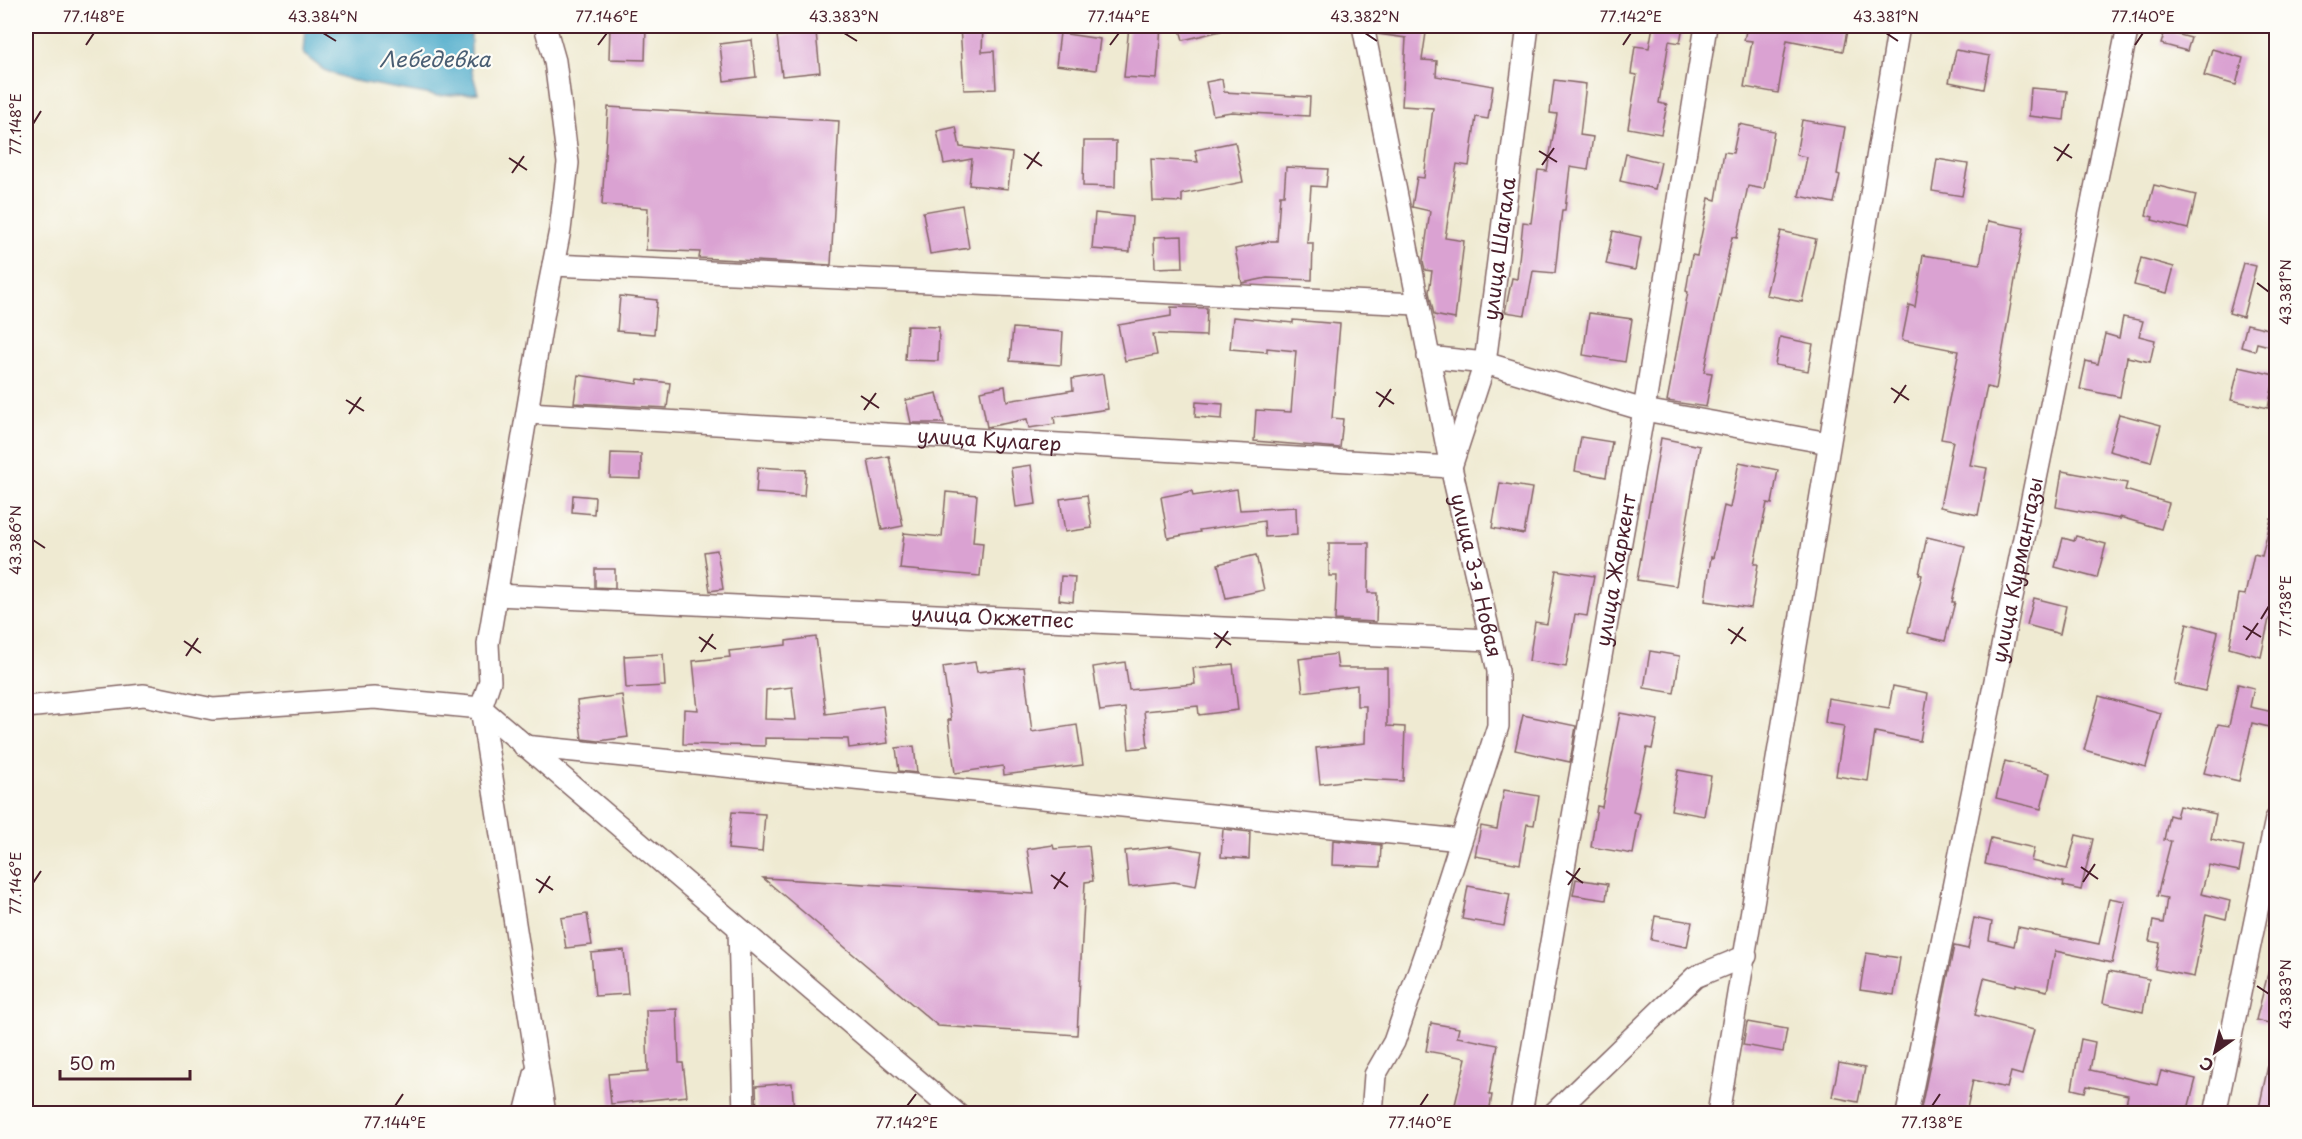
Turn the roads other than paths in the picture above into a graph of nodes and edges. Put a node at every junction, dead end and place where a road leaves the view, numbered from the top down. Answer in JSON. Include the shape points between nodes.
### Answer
{"nodes":[{"id":1,"x":545,"y":26,"type":"edge"},
{"id":2,"x":1363,"y":26,"type":"edge"},
{"id":3,"x":1528,"y":26,"type":"edge"},
{"id":4,"x":1706,"y":26,"type":"edge"},
{"id":5,"x":1899,"y":26,"type":"edge"},
{"id":6,"x":2128,"y":26,"type":"edge"},
{"id":7,"x":554,"y":265,"type":"junction"},
{"id":8,"x":1417,"y":304,"type":"junction"},
{"id":9,"x":1428,"y":357,"type":"junction"},
{"id":10,"x":1485,"y":363,"type":"junction"},
{"id":11,"x":1644,"y":410,"type":"junction"},
{"id":12,"x":528,"y":413,"type":"junction"},
{"id":13,"x":1829,"y":443,"type":"junction"},
{"id":14,"x":1451,"y":468,"type":"junction"},
{"id":15,"x":497,"y":596,"type":"junction"},
{"id":16,"x":1490,"y":640,"type":"junction"},
{"id":17,"x":26,"y":707,"type":"edge"},
{"id":18,"x":481,"y":708,"type":"junction"},
{"id":19,"x":524,"y":746,"type":"junction"},
{"id":20,"x":2277,"y":819,"type":"edge"},
{"id":21,"x":1461,"y":840,"type":"junction"},
{"id":22,"x":740,"y":930,"type":"junction"},
{"id":23,"x":1746,"y":956,"type":"junction"},
{"id":24,"x":538,"y":1065,"type":"junction"},
{"id":25,"x":1371,"y":1111,"type":"edge"},
{"id":26,"x":525,"y":1113,"type":"edge"},
{"id":27,"x":546,"y":1113,"type":"edge"},
{"id":28,"x":744,"y":1113,"type":"edge"},
{"id":29,"x":957,"y":1113,"type":"edge"},
{"id":30,"x":1521,"y":1113,"type":"edge"},
{"id":31,"x":1553,"y":1113,"type":"edge"},
{"id":32,"x":1718,"y":1113,"type":"edge"},
{"id":33,"x":1907,"y":1113,"type":"edge"},
{"id":34,"x":2215,"y":1113,"type":"edge"}],
"edges":[{"from":1,"to":7,"type":"street","via":[[555,61],[568,163]]},
{"from":2,"to":8,"type":"street","name":"улица 3-я Новая"},
{"from":3,"to":10,"type":"street","name":"улица Шагала"},
{"from":4,"to":11,"type":"street","name":"улица Жаркент"},
{"from":5,"to":13,"type":"street"},
{"from":6,"to":33,"type":"street","name":"улица Курмангазы"},
{"from":7,"to":8,"type":"street"},
{"from":7,"to":12,"type":"street"},
{"from":8,"to":9,"type":"street","name":"улица 3-я Новая"},
{"from":9,"to":10,"type":"street"},
{"from":9,"to":14,"type":"street","name":"улица 3-я Новая"},
{"from":10,"to":11,"type":"street"},
{"from":10,"to":14,"type":"street","name":"улица Шагала"},
{"from":11,"to":13,"type":"street"},
{"from":11,"to":30,"type":"street","name":"улица Жаркент"},
{"from":12,"to":14,"type":"street","name":"улица Кулагер"},
{"from":12,"to":15,"type":"street"},
{"from":13,"to":23,"type":"street"},
{"from":14,"to":16,"type":"street","name":"улица 3-я Новая"},
{"from":15,"to":16,"type":"street","name":"улица Окжетпес"},
{"from":15,"to":18,"type":"street","via":[[488,644],[490,681]]},
{"from":16,"to":21,"type":"street","name":"улица 3-я Новая","via":[[1498,670],[1498,726]]},
{"from":17,"to":18,"type":"street","via":[[144,695],[213,709],[374,699]]},
{"from":18,"to":19,"type":"street"},
{"from":18,"to":24,"type":"street"},
{"from":19,"to":21,"type":"street"},
{"from":19,"to":22,"type":"street"},
{"from":20,"to":34,"type":"street"},
{"from":21,"to":25,"type":"street","name":"улица 3-я Новая","via":[[1394,1042],[1375,1076]]},
{"from":22,"to":28,"type":"street"},
{"from":22,"to":29,"type":"street"},
{"from":23,"to":31,"type":"street","via":[[1695,977]]},
{"from":23,"to":32,"type":"street"},
{"from":24,"to":26,"type":"street"},
{"from":24,"to":27,"type":"street"}]}
